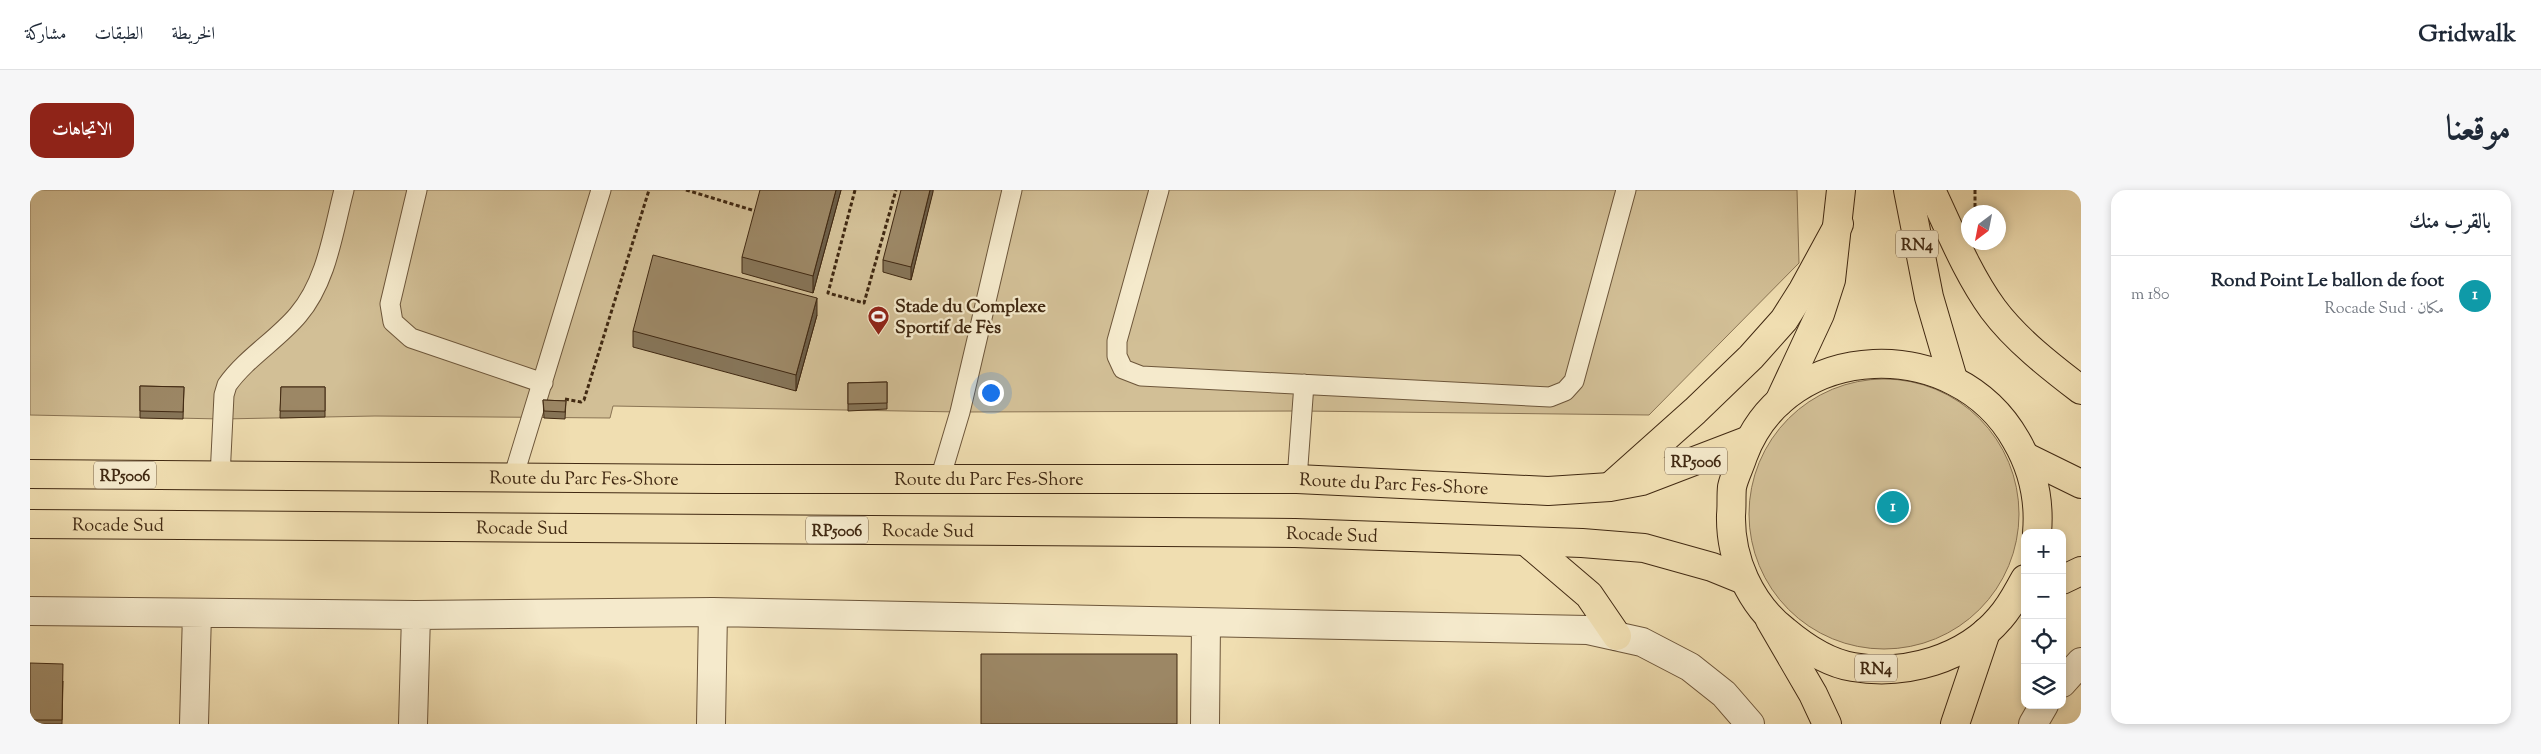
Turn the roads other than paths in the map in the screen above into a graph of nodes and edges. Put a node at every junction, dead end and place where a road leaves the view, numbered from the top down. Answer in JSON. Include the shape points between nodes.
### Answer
{"nodes":[{"id":1,"x":344,"y":190,"type":"edge"},
{"id":2,"x":417,"y":190,"type":"edge"},
{"id":3,"x":601,"y":190,"type":"edge"},
{"id":4,"x":1012,"y":190,"type":"edge"},
{"id":5,"x":1159,"y":190,"type":"edge"},
{"id":6,"x":1626,"y":190,"type":"edge"},
{"id":7,"x":1841,"y":190,"type":"edge"},
{"id":8,"x":1908,"y":190,"type":"edge"},
{"id":9,"x":1931,"y":190,"type":"edge"},
{"id":10,"x":1839,"y":224,"type":"junction"},
{"id":11,"x":1953,"y":379,"type":"junction"},
{"id":12,"x":1304,"y":384,"type":"junction"},
{"id":13,"x":542,"y":388,"type":"junction"},
{"id":14,"x":2081,"y":390,"type":"edge"},
{"id":15,"x":1778,"y":404,"type":"junction"},
{"id":16,"x":1749,"y":440,"type":"junction"},
{"id":17,"x":2026,"y":457,"type":"junction"},
{"id":18,"x":30,"y":474,"type":"edge"},
{"id":19,"x":220,"y":477,"type":"junction"},
{"id":20,"x":513,"y":478,"type":"junction"},
{"id":21,"x":940,"y":479,"type":"junction"},
{"id":22,"x":1297,"y":479,"type":"junction"},
{"id":23,"x":2081,"y":484,"type":"edge"},
{"id":24,"x":1610,"y":486,"type":"junction"},
{"id":25,"x":30,"y":524,"type":"edge"},
{"id":26,"x":2036,"y":529,"type":"edge"},
{"id":27,"x":1528,"y":543,"type":"junction"},
{"id":28,"x":2081,"y":571,"type":"edge"},
{"id":29,"x":2066,"y":578,"type":"edge"},
{"id":30,"x":1744,"y":580,"type":"junction"},
{"id":31,"x":2018,"y":601,"type":"edge"},
{"id":32,"x":30,"y":611,"type":"edge"},
{"id":33,"x":713,"y":612,"type":"junction"},
{"id":34,"x":197,"y":613,"type":"junction"},
{"id":35,"x":416,"y":614,"type":"junction"},
{"id":36,"x":1770,"y":620,"type":"junction"},
{"id":37,"x":1206,"y":623,"type":"junction"},
{"id":38,"x":1986,"y":632,"type":"junction"},
{"id":39,"x":1617,"y":636,"type":"junction"},
{"id":40,"x":2081,"y":662,"type":"edge"},
{"id":41,"x":2066,"y":679,"type":"edge"},
{"id":42,"x":2042,"y":709,"type":"edge"},
{"id":43,"x":194,"y":724,"type":"edge"},
{"id":44,"x":413,"y":724,"type":"edge"},
{"id":45,"x":711,"y":724,"type":"edge"},
{"id":46,"x":1205,"y":724,"type":"edge"},
{"id":47,"x":1750,"y":724,"type":"edge"},
{"id":48,"x":1827,"y":724,"type":"edge"},
{"id":49,"x":1955,"y":724,"type":"edge"},
{"id":50,"x":2033,"y":724,"type":"edge"}],
"edges":[{"from":1,"to":19,"type":"lane","via":[[325,268],[311,296],[298,315],[227,385]]},
{"from":2,"to":13,"type":"lane","via":[[390,304],[393,322],[411,338]]},
{"from":3,"to":13,"type":"lane"},
{"from":4,"to":21,"type":"lane","via":[[960,412]]},
{"from":5,"to":12,"type":"lane","via":[[1117,341],[1117,356],[1124,369],[1141,376]]},
{"from":6,"to":12,"type":"lane","via":[[1574,381],[1565,391],[1550,397]]},
{"from":7,"to":10,"type":"main road","number":"RN4"},
{"from":8,"to":11,"type":"main road","number":"RN4","via":[[1929,296]]},
{"from":9,"to":14,"type":"main road","via":[[1976,282],[1995,311],[2023,341]]},
{"from":10,"to":15,"type":"main road","number":"RN4","via":[[1831,280]]},
{"from":10,"to":24,"type":"main road","via":[[1784,320],[1695,411]]},
{"from":11,"to":15,"type":"main road","number":"RN4","via":[[1918,366],[1880,362],[1843,368],[1808,382]]},
{"from":11,"to":17,"type":"main road","number":"RN4","via":[[1984,399],[2008,425]]},
{"from":12,"to":22,"type":"lane"},
{"from":13,"to":20,"type":"lane"},
{"from":15,"to":16,"type":"main road","number":"RN4"},
{"from":16,"to":24,"type":"main road","name":"Route du Parc Fes-Shore","number":"RP5006","via":[[1649,478]]},
{"from":16,"to":30,"type":"main road","number":"RN4","via":[[1732,485],[1731,534]]},
{"from":17,"to":23,"type":"main road"},
{"from":17,"to":26,"type":"main road","number":"RN4","via":[[2036,486]]},
{"from":18,"to":19,"type":"main road","number":"RP5006"},
{"from":19,"to":20,"type":"main road","name":"Route du Parc Fes-Shore","number":"RP5006"},
{"from":20,"to":21,"type":"main road","name":"Route du Parc Fes-Shore","number":"RP5006"},
{"from":21,"to":22,"type":"main road","name":"Route du Parc Fes-Shore","number":"RP5006"},
{"from":22,"to":24,"type":"main road","name":"Route du Parc Fes-Shore","number":"RP5006","via":[[1548,491]]},
{"from":25,"to":27,"type":"main road","name":"Rocade Sud","number":"RP5006","via":[[1295,533]]},
{"from":27,"to":30,"type":"main road","name":"Rocade Sud","number":"RP5006","via":[[1644,548],[1712,567]]},
{"from":27,"to":39,"type":"main road","via":[[1589,595]]},
{"from":28,"to":29,"type":"main road"},
{"from":30,"to":36,"type":"main road","number":"RN4"},
{"from":31,"to":38,"type":"main road","number":"RN4"},
{"from":32,"to":34,"type":"street"},
{"from":33,"to":35,"type":"street"},
{"from":33,"to":37,"type":"street"},
{"from":33,"to":45,"type":"street"},
{"from":34,"to":35,"type":"street"},
{"from":34,"to":43,"type":"street"},
{"from":35,"to":44,"type":"street"},
{"from":36,"to":38,"type":"main road","number":"RN4","via":[[1808,650],[1852,667],[1900,669],[1946,658]]},
{"from":36,"to":48,"type":"main road","number":"RN4"},
{"from":37,"to":39,"type":"street","via":[[1588,630]]},
{"from":37,"to":46,"type":"street"},
{"from":38,"to":49,"type":"main road","number":"RN4"},
{"from":39,"to":47,"type":"street","via":[[1642,642],[1690,667],[1724,694]]},
{"from":40,"to":41,"type":"street"},
{"from":42,"to":50,"type":"street"}]}
